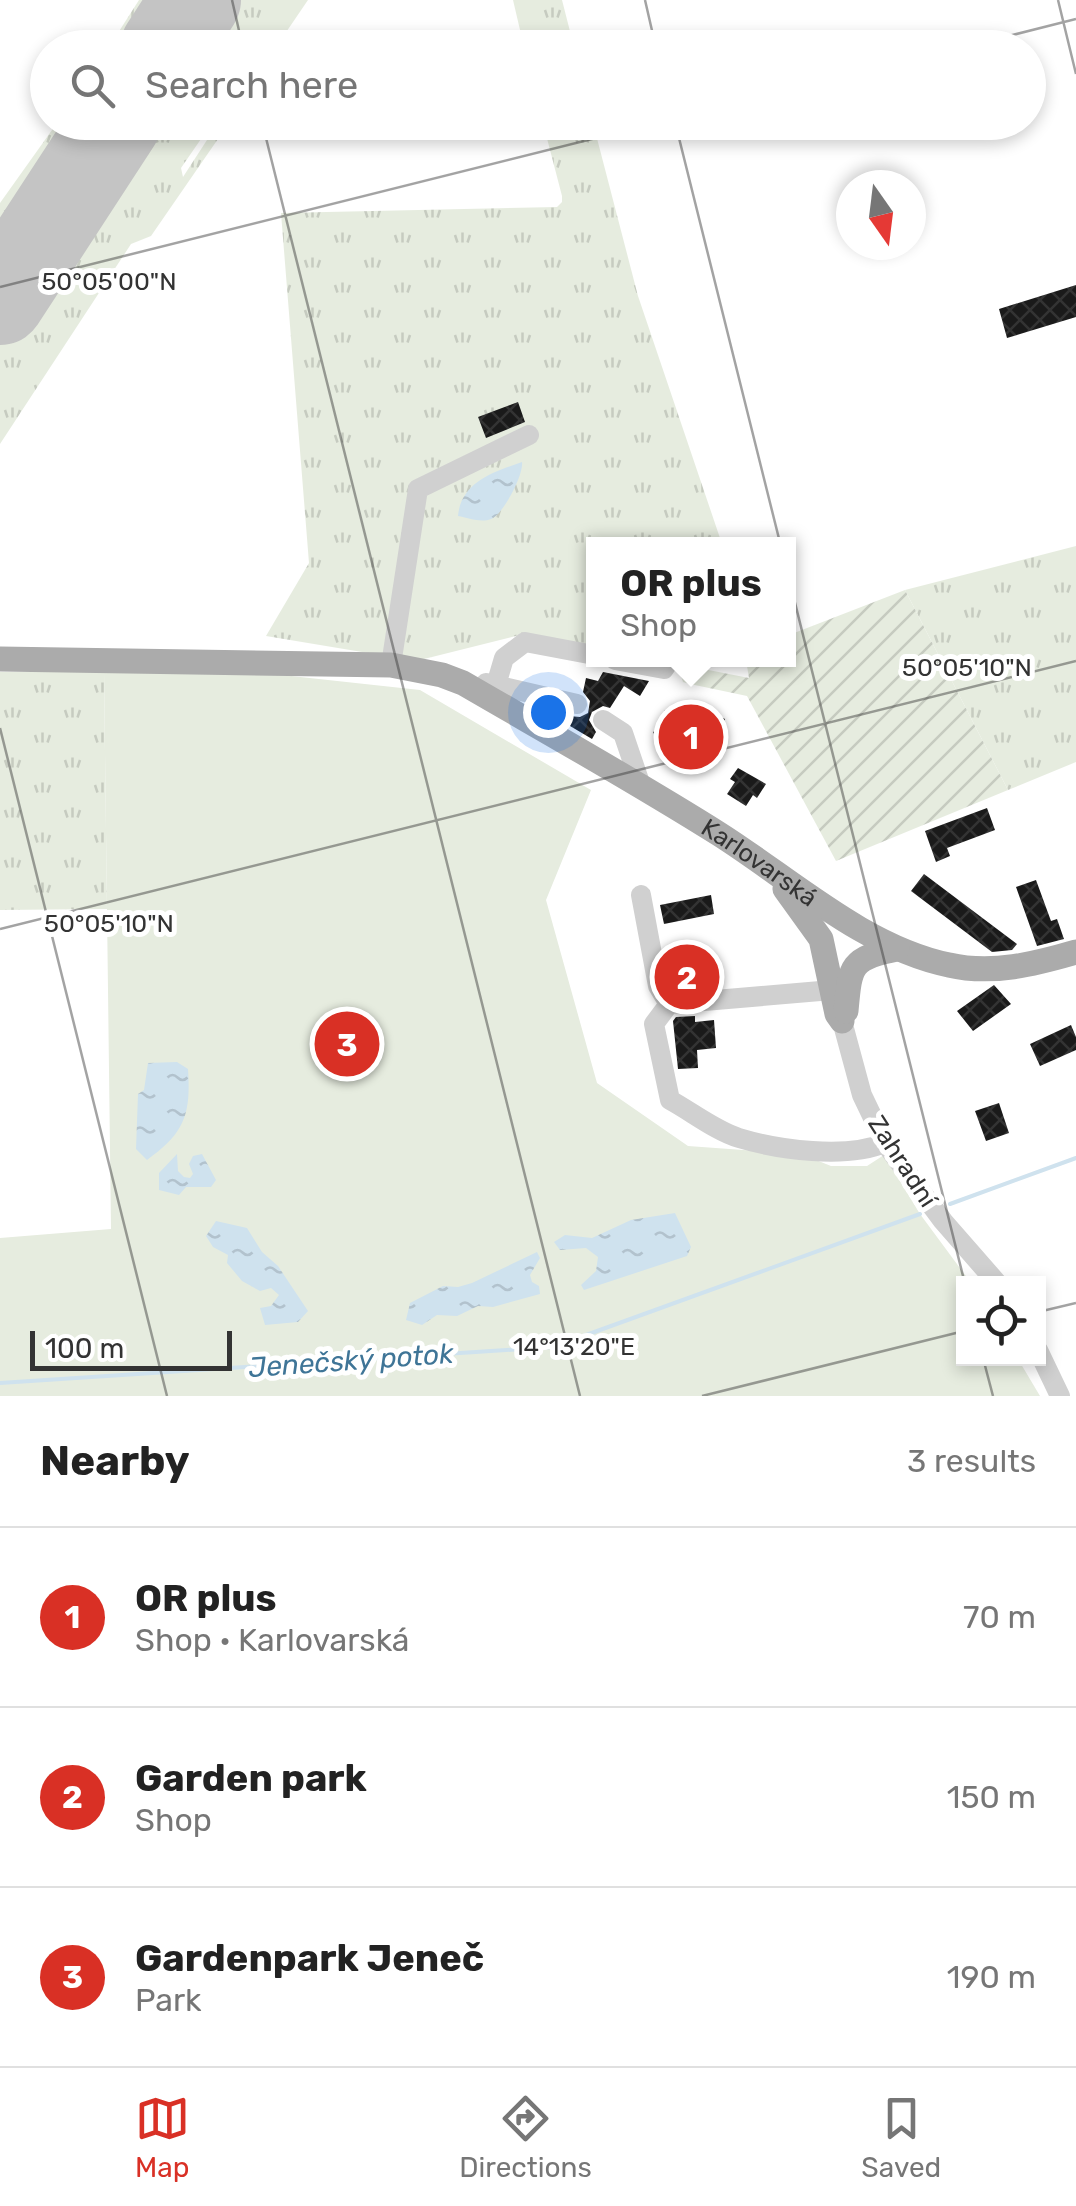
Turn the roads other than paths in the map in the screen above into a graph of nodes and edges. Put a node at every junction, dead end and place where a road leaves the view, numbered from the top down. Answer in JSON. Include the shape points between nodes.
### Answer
{"nodes":[{"id":1,"x":529,"y":434,"type":"dead end"},
{"id":2,"x":586,"y":653,"type":"edge"},
{"id":3,"x":0,"y":659,"type":"edge"},
{"id":4,"x":391,"y":666,"type":"junction"},
{"id":5,"x":462,"y":683,"type":"junction"},
{"id":6,"x":496,"y":686,"type":"junction"},
{"id":7,"x":576,"y":704,"type":"dead end"},
{"id":8,"x":604,"y":720,"type":"dead end"},
{"id":9,"x":641,"y":786,"type":"junction"},
{"id":10,"x":769,"y":870,"type":"junction"},
{"id":11,"x":641,"y":895,"type":"dead end"},
{"id":12,"x":861,"y":927,"type":"junction"},
{"id":13,"x":897,"y":949,"type":"junction"},
{"id":14,"x":1076,"y":952,"type":"edge"},
{"id":15,"x":855,"y":962,"type":"junction"},
{"id":16,"x":829,"y":978,"type":"junction"},
{"id":17,"x":668,"y":1004,"type":"junction"},
{"id":18,"x":842,"y":1020,"type":"junction"},
{"id":19,"x":884,"y":1143,"type":"junction"},
{"id":20,"x":991,"y":1276,"type":"edge"},
{"id":21,"x":1046,"y":1366,"type":"edge"},
{"id":22,"x":1060,"y":1396,"type":"edge"}],
"edges":[{"from":1,"to":4,"type":"street","via":[[418,490]]},
{"from":2,"to":6,"type":"street","via":[[525,642],[504,658]]},
{"from":3,"to":4,"type":"main road","name":"Karlovarská"},
{"from":4,"to":5,"type":"main road","name":"Karlovarská"},
{"from":5,"to":6,"type":"street"},
{"from":5,"to":9,"type":"main road","name":"Karlovarská"},
{"from":6,"to":7,"type":"street"},
{"from":8,"to":9,"type":"street","via":[[622,733]]},
{"from":9,"to":10,"type":"main road","name":"Karlovarská"},
{"from":10,"to":12,"type":"main road","name":"Karlovarská"},
{"from":10,"to":16,"type":"main road","via":[[821,938]]},
{"from":11,"to":17,"type":"street","via":[[658,986]]},
{"from":12,"to":13,"type":"main road","name":"Karlovarská"},
{"from":12,"to":15,"type":"main road"},
{"from":12,"to":16,"type":"main road","via":[[840,944]]},
{"from":13,"to":14,"type":"main road","name":"Karlovarská","via":[[972,968],[1020,967]]},
{"from":13,"to":15,"type":"main road"},
{"from":15,"to":18,"type":"main road"},
{"from":16,"to":17,"type":"street"},
{"from":16,"to":18,"type":"main road"},
{"from":17,"to":19,"type":"street","via":[[654,1024],[670,1100],[736,1138],[836,1154]]},
{"from":18,"to":19,"type":"street","name":"Zahradní","via":[[862,1095]]},
{"from":19,"to":20,"type":"street","name":"Zahradní"},
{"from":21,"to":22,"type":"street"}]}
